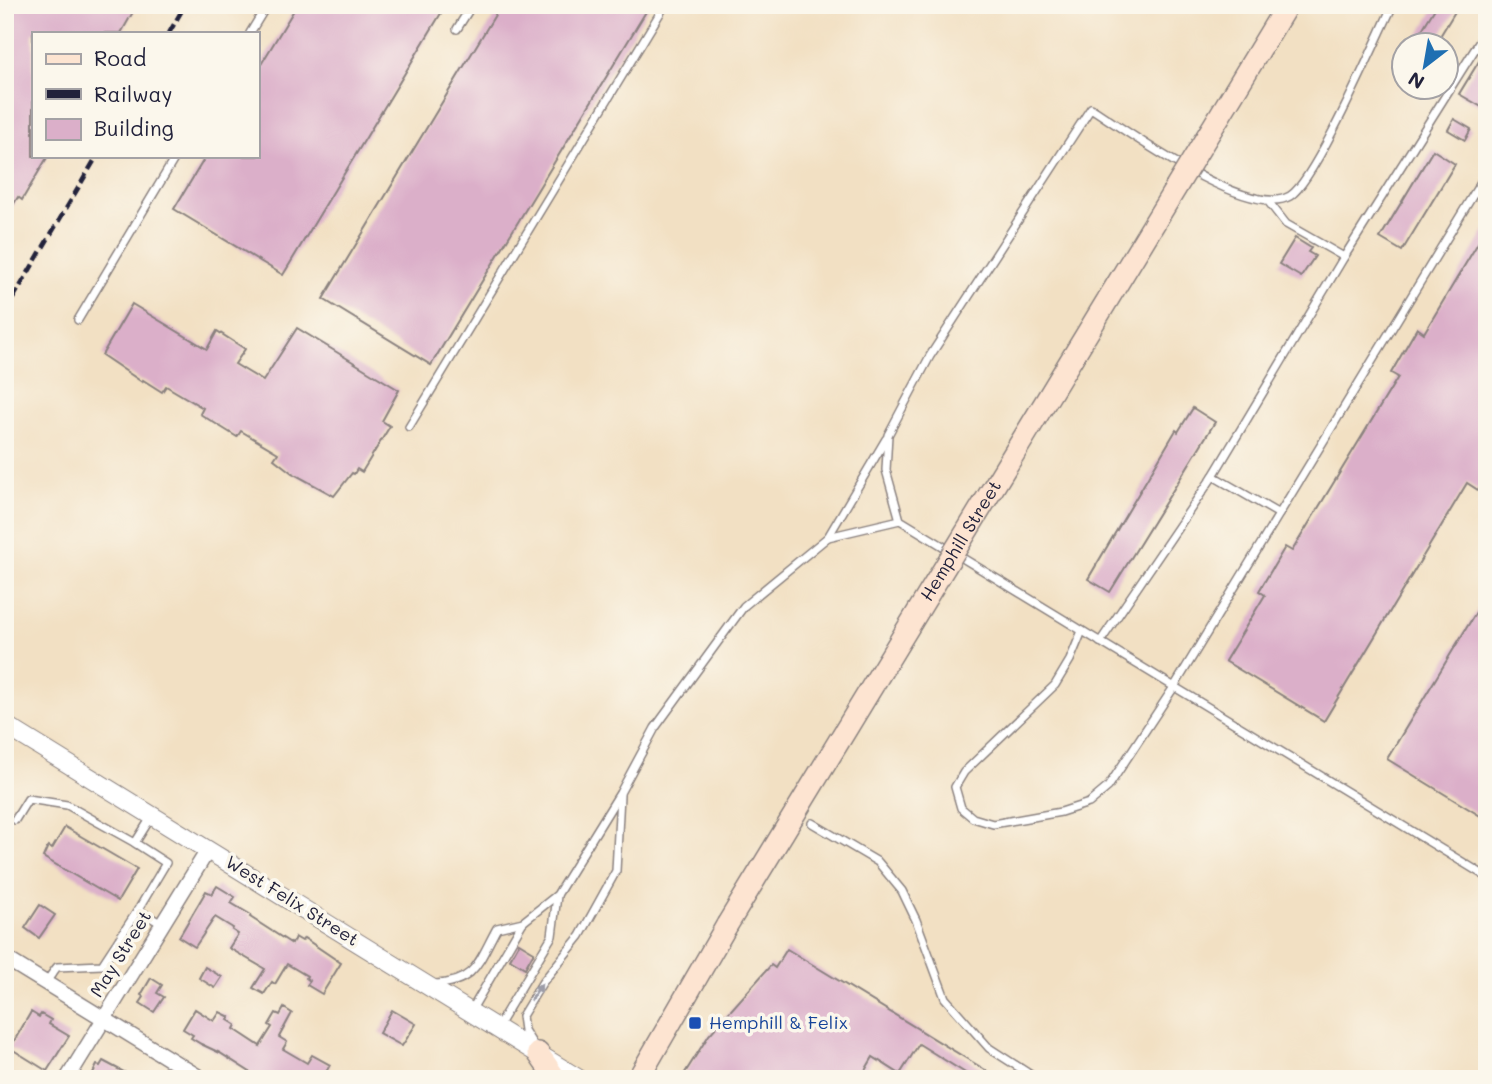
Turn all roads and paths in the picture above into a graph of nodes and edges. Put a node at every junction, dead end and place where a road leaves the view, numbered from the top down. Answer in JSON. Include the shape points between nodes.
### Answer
{"nodes":[{"id":1,"x":267,"y":5,"type":"edge"},
{"id":2,"x":472,"y":5,"type":"edge"},
{"id":3,"x":665,"y":5,"type":"edge"},
{"id":4,"x":1287,"y":5,"type":"edge"},
{"id":5,"x":1393,"y":5,"type":"edge"},
{"id":6,"x":457,"y":29,"type":"dead end"},
{"id":7,"x":1487,"y":30,"type":"edge"},
{"id":8,"x":251,"y":32,"type":"edge"},
{"id":9,"x":175,"y":158,"type":"edge"},
{"id":10,"x":1487,"y":172,"type":"edge"},
{"id":11,"x":1268,"y":201,"type":"junction"},
{"id":12,"x":1344,"y":257,"type":"junction"},
{"id":13,"x":78,"y":320,"type":"dead end"},
{"id":14,"x":409,"y":427,"type":"dead end"},
{"id":15,"x":888,"y":435,"type":"junction"},
{"id":16,"x":1213,"y":476,"type":"junction"},
{"id":17,"x":1279,"y":513,"type":"junction"},
{"id":18,"x":900,"y":520,"type":"junction"},
{"id":19,"x":828,"y":537,"type":"junction"},
{"id":20,"x":1082,"y":631,"type":"junction"},
{"id":21,"x":1100,"y":642,"type":"junction"},
{"id":22,"x":1174,"y":687,"type":"junction"},
{"id":23,"x":5,"y":725,"type":"edge"},
{"id":24,"x":620,"y":793,"type":"junction"},
{"id":25,"x":153,"y":816,"type":"junction"},
{"id":26,"x":15,"y":820,"type":"dead end"},
{"id":27,"x":812,"y":823,"type":"dead end"},
{"id":28,"x":137,"y":844,"type":"junction"},
{"id":29,"x":208,"y":850,"type":"junction"},
{"id":30,"x":1487,"y":877,"type":"edge"},
{"id":31,"x":557,"y":895,"type":"junction"},
{"id":32,"x":138,"y":910,"type":"junction"},
{"id":33,"x":523,"y":922,"type":"junction"},
{"id":34,"x":162,"y":924,"type":"junction"},
{"id":35,"x":5,"y":958,"type":"edge"},
{"id":36,"x":46,"y":982,"type":"junction"},
{"id":37,"x":426,"y":984,"type":"junction"},
{"id":38,"x":471,"y":1011,"type":"junction"},
{"id":39,"x":104,"y":1019,"type":"junction"},
{"id":40,"x":498,"y":1028,"type":"junction"},
{"id":41,"x":538,"y":1053,"type":"junction"},
{"id":42,"x":67,"y":1079,"type":"edge"},
{"id":43,"x":202,"y":1079,"type":"edge"},
{"id":44,"x":556,"y":1079,"type":"edge"},
{"id":45,"x":579,"y":1079,"type":"edge"},
{"id":46,"x":638,"y":1079,"type":"edge"},
{"id":47,"x":1037,"y":1079,"type":"edge"}],
"edges":[{"from":1,"to":8,"type":"lane"},
{"from":2,"to":6,"type":"lane"},
{"from":3,"to":14,"type":"lane"},
{"from":4,"to":46,"type":"main road","name":"Hemphill Street","bridge":true},
{"from":5,"to":11,"type":"lane","via":[[1311,173],[1289,197]]},
{"from":7,"to":12,"type":"lane"},
{"from":9,"to":13,"type":"lane"},
{"from":10,"to":17,"type":"lane"},
{"from":11,"to":12,"type":"lane","via":[[1286,224]]},
{"from":11,"to":15,"type":"lane","via":[[1195,174],[1091,108],[930,356]]},
{"from":12,"to":16,"type":"lane"},
{"from":15,"to":18,"type":"lane","via":[[886,470]]},
{"from":15,"to":19,"type":"lane"},
{"from":16,"to":17,"type":"lane"},
{"from":16,"to":21,"type":"lane"},
{"from":17,"to":22,"type":"lane"},
{"from":18,"to":19,"type":"lane"},
{"from":18,"to":20,"type":"lane"},
{"from":19,"to":24,"type":"lane","via":[[744,606],[655,728]]},
{"from":20,"to":21,"type":"lane"},
{"from":20,"to":22,"type":"lane","via":[[1055,685],[964,772],[955,787],[961,808],[973,818],[993,824],[1089,803],[1108,787]]},
{"from":21,"to":22,"type":"lane"},
{"from":22,"to":30,"type":"lane"},
{"from":23,"to":25,"type":"street","name":"West Felix Street"},
{"from":24,"to":31,"type":"lane"},
{"from":41,"to":24,"type":"lane","one_way":true,"via":[[524,1030],[522,1016],[580,936],[616,871]]},
{"from":25,"to":28,"type":"lane"},
{"from":25,"to":29,"type":"street","name":"West Felix Street"},
{"from":26,"to":28,"type":"lane","via":[[29,799],[67,805]]},
{"from":27,"to":47,"type":"lane","via":[[878,862],[902,891],[945,998],[989,1048]]},
{"from":28,"to":32,"type":"lane","via":[[166,863]]},
{"from":29,"to":34,"type":"street","name":"May Street"},
{"from":29,"to":37,"type":"street","name":"West Felix Street"},
{"from":31,"to":33,"type":"lane"},
{"from":31,"to":40,"type":"lane","via":[[552,936]]},
{"from":32,"to":34,"type":"lane"},
{"from":32,"to":36,"type":"lane","via":[[102,965],[57,967]]},
{"from":33,"to":37,"type":"lane","via":[[496,929],[464,979]]},
{"from":33,"to":38,"type":"lane"},
{"from":34,"to":39,"type":"street","name":"May Street"},
{"from":35,"to":36,"type":"street"},
{"from":36,"to":39,"type":"street"},
{"from":37,"to":38,"type":"street","name":"West Felix Street"},
{"from":38,"to":40,"type":"street","name":"West Felix Street"},
{"from":39,"to":42,"type":"street","name":"May Street"},
{"from":39,"to":43,"type":"street"},
{"from":40,"to":41,"type":"street","name":"West Felix Street"},
{"from":41,"to":44,"type":"main road"},
{"from":41,"to":45,"type":"street","name":"West Felix Street"}]}
